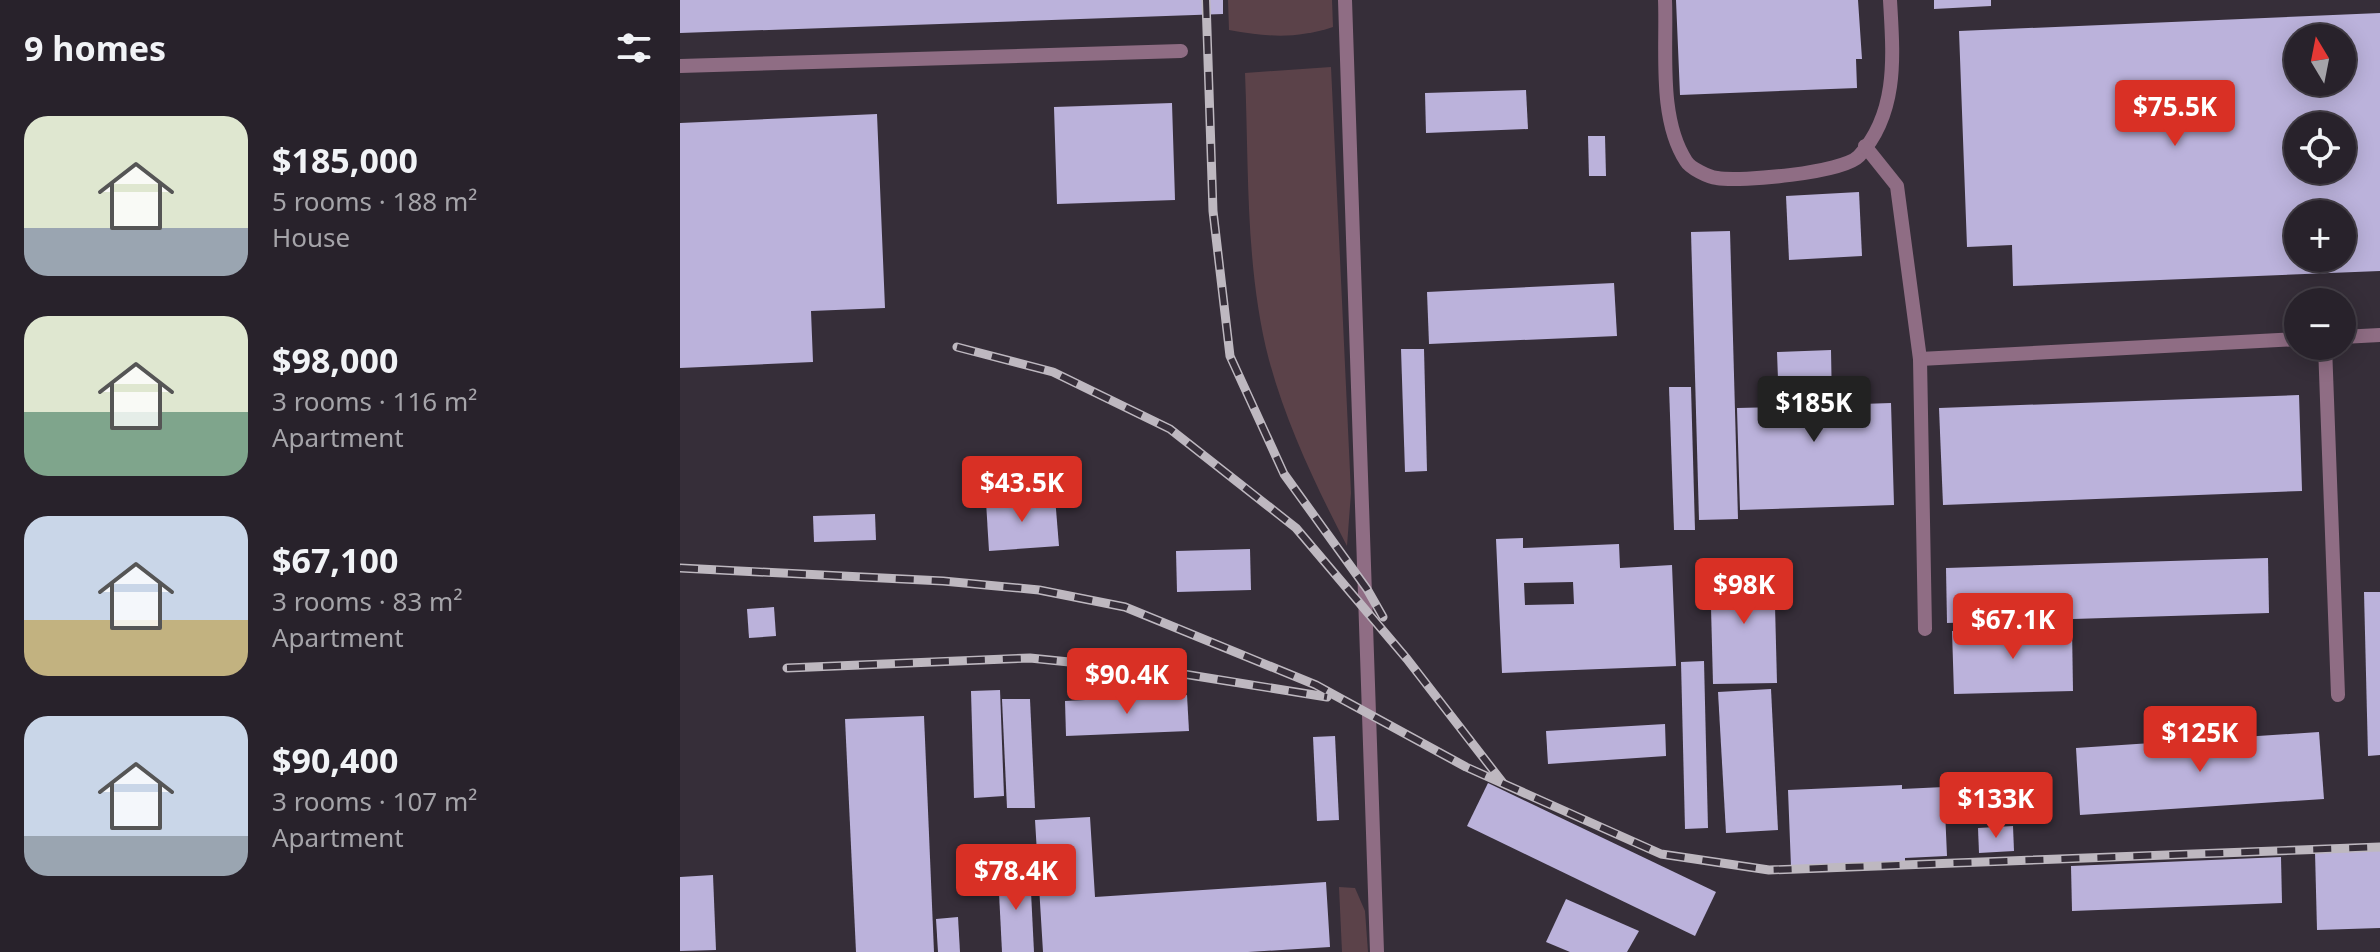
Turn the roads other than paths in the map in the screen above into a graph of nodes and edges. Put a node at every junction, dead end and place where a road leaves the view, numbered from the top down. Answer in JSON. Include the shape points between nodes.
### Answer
{"nodes":[{"id":1,"x":1345,"y":0,"type":"edge"},
{"id":2,"x":1665,"y":0,"type":"edge"},
{"id":3,"x":1890,"y":0,"type":"edge"},
{"id":4,"x":1181,"y":51,"type":"dead end"},
{"id":5,"x":680,"y":66,"type":"edge"},
{"id":6,"x":1865,"y":146,"type":"junction"},
{"id":7,"x":2380,"y":335,"type":"edge"},
{"id":8,"x":2356,"y":336,"type":"edge"},
{"id":9,"x":2284,"y":340,"type":"edge"},
{"id":10,"x":1920,"y":359,"type":"junction"},
{"id":11,"x":2326,"y":360,"type":"edge"},
{"id":12,"x":1925,"y":629,"type":"dead end"},
{"id":13,"x":2338,"y":695,"type":"dead end"},
{"id":14,"x":1377,"y":952,"type":"edge"}],
"edges":[{"from":1,"to":14,"type":"lane"},
{"from":2,"to":6,"type":"lane","via":[[1669,104],[1675,142],[1688,165],[1716,178],[1768,176],[1840,166],[1858,157]]},
{"from":3,"to":6,"type":"lane","via":[[1893,71],[1885,115]]},
{"from":4,"to":5,"type":"lane"},
{"from":6,"to":10,"type":"lane","via":[[1897,186]]},
{"from":7,"to":8,"type":"lane"},
{"from":9,"to":10,"type":"lane"},
{"from":10,"to":12,"type":"lane"},
{"from":11,"to":13,"type":"lane"}]}
